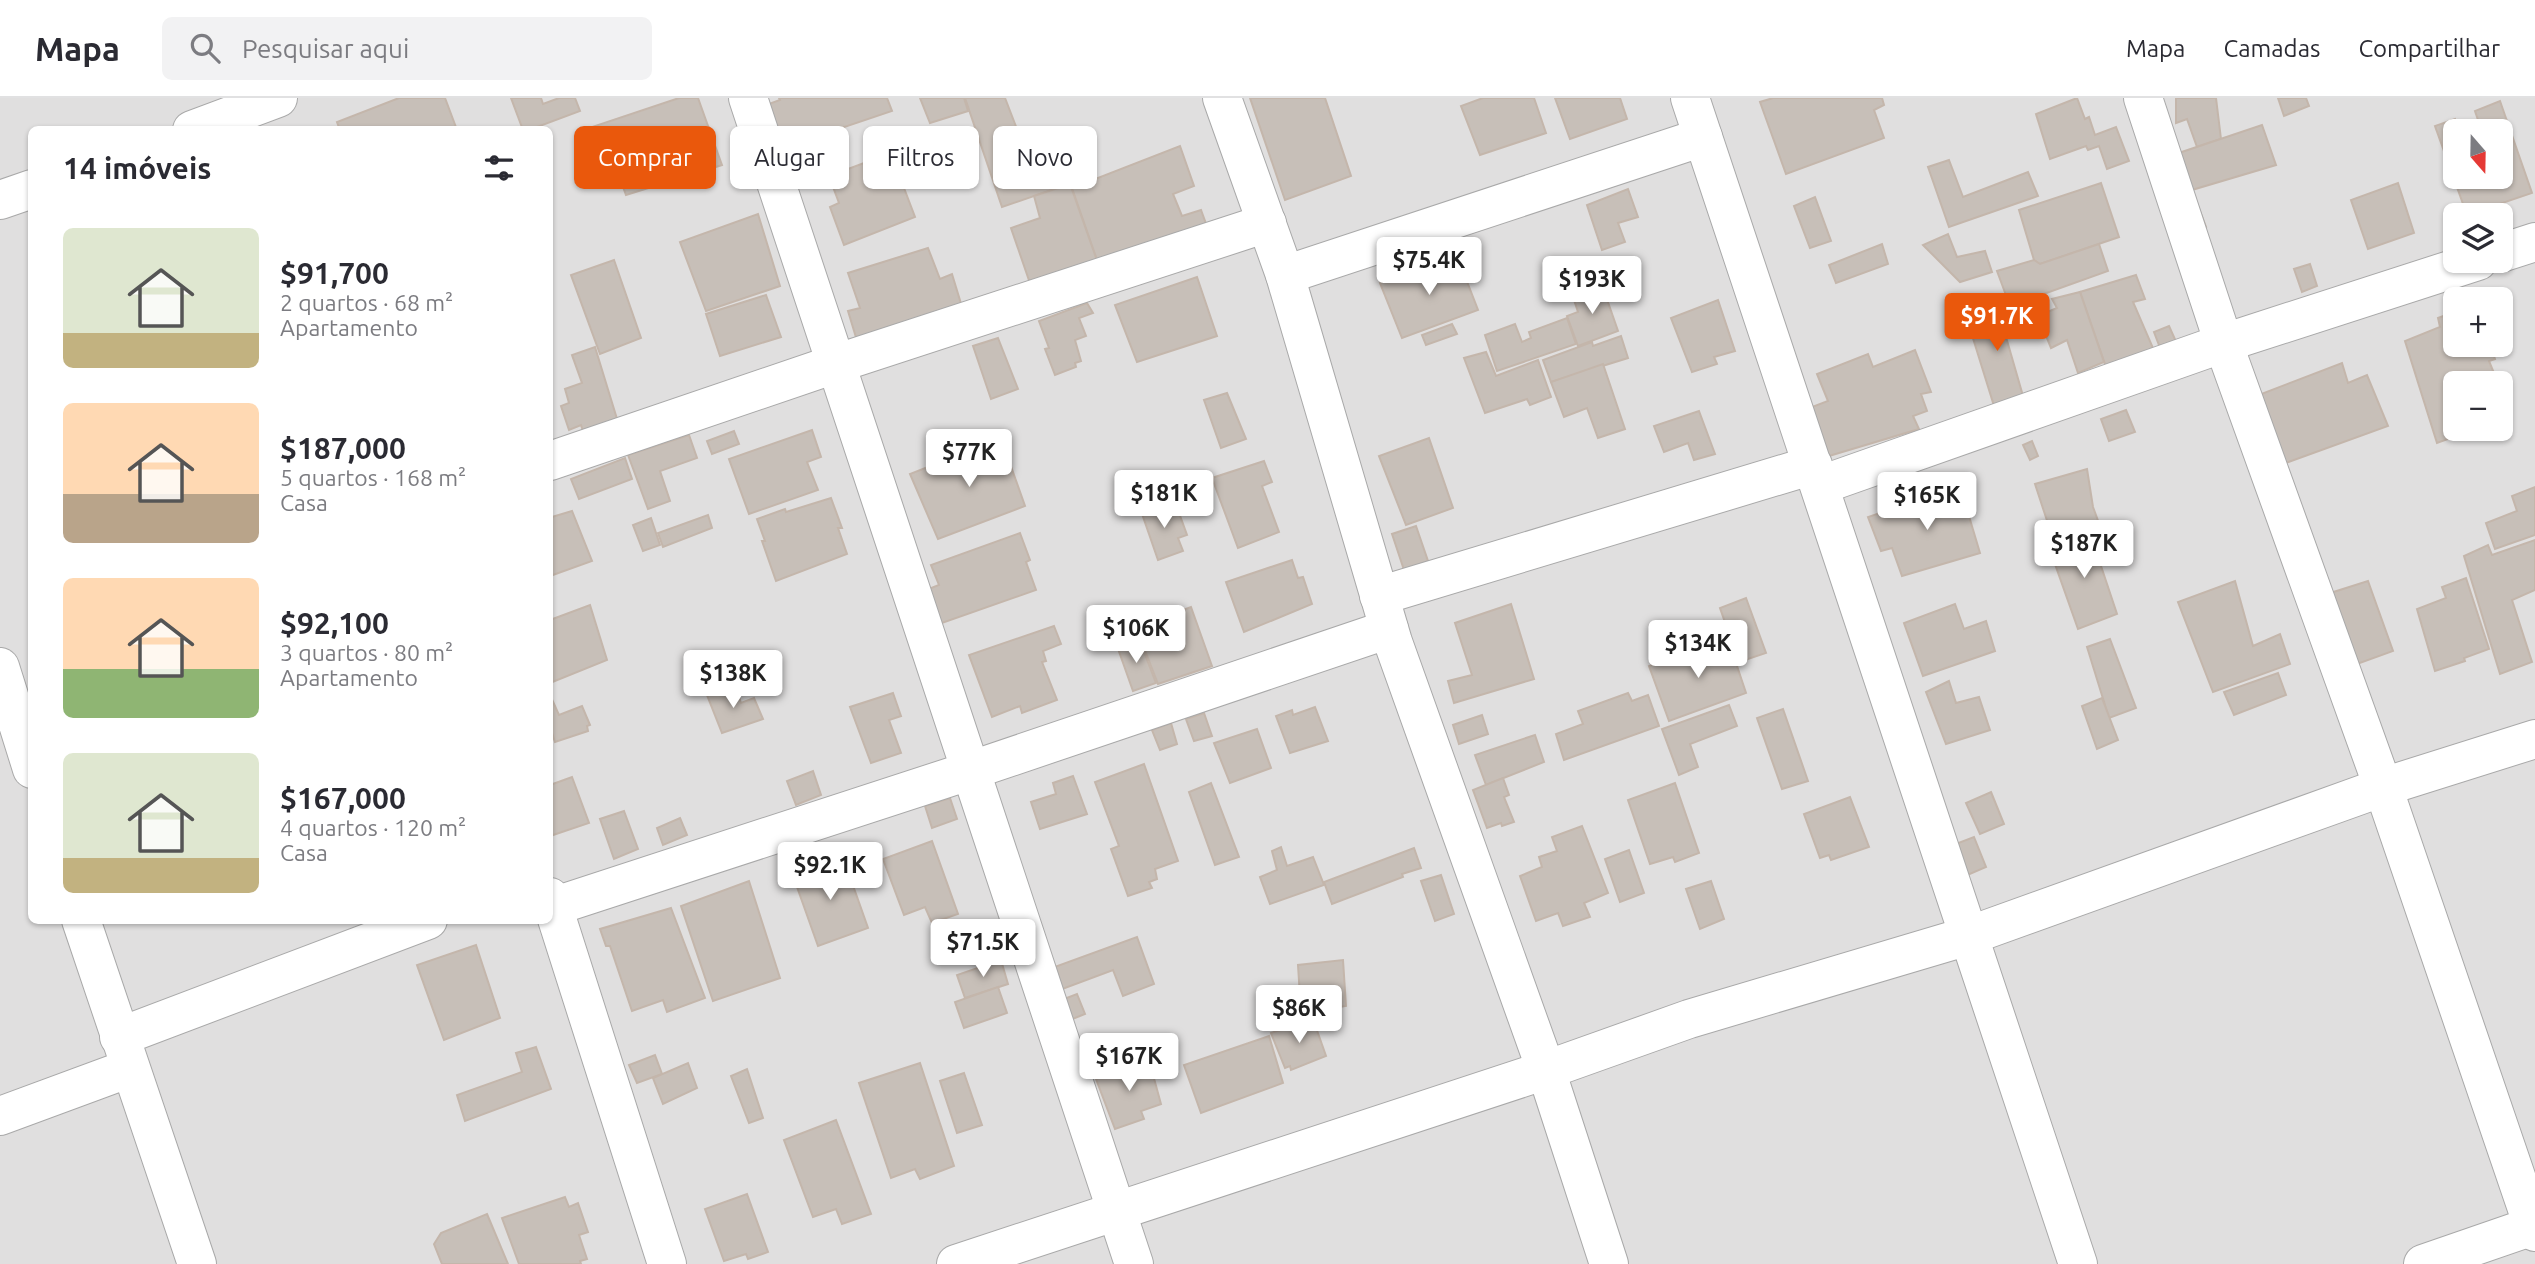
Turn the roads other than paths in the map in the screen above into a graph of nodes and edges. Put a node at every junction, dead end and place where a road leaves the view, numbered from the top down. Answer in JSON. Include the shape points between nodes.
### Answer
{"nodes":[{"id":1,"x":278,"y":98,"type":"edge"},
{"id":2,"x":748,"y":98,"type":"edge"},
{"id":3,"x":1222,"y":98,"type":"edge"},
{"id":4,"x":1690,"y":98,"type":"edge"},
{"id":5,"x":2143,"y":98,"type":"edge"},
{"id":6,"x":203,"y":126,"type":"edge"},
{"id":7,"x":287,"y":126,"type":"edge"},
{"id":8,"x":1703,"y":137,"type":"junction"},
{"id":9,"x":28,"y":190,"type":"edge"},
{"id":10,"x":0,"y":200,"type":"edge"},
{"id":11,"x":1267,"y":223,"type":"junction"},
{"id":12,"x":2535,"y":242,"type":"edge"},
{"id":13,"x":2513,"y":249,"type":"edge"},
{"id":14,"x":2443,"y":272,"type":"edge"},
{"id":15,"x":1284,"y":275,"type":"junction"},
{"id":16,"x":2224,"y":343,"type":"junction"},
{"id":17,"x":835,"y":364,"type":"junction"},
{"id":18,"x":553,"y":460,"type":"edge"},
{"id":19,"x":1817,"y":475,"type":"junction"},
{"id":20,"x":1384,"y":612,"type":"junction"},
{"id":21,"x":14,"y":688,"type":"edge"},
{"id":22,"x":2535,"y":739,"type":"edge"},
{"id":23,"x":28,"y":751,"type":"edge"},
{"id":24,"x":969,"y":771,"type":"junction"},
{"id":25,"x":2383,"y":787,"type":"junction"},
{"id":26,"x":553,"y":901,"type":"edge"},
{"id":27,"x":553,"y":908,"type":"edge"},
{"id":28,"x":82,"y":924,"type":"edge"},
{"id":29,"x":419,"y":924,"type":"edge"},
{"id":30,"x":1968,"y":936,"type":"junction"},
{"id":31,"x":124,"y":1053,"type":"junction"},
{"id":32,"x":1546,"y":1070,"type":"junction"},
{"id":33,"x":0,"y":1116,"type":"edge"},
{"id":34,"x":1116,"y":1211,"type":"junction"},
{"id":35,"x":2534,"y":1229,"type":"edge"},
{"id":36,"x":197,"y":1264,"type":"edge"},
{"id":37,"x":667,"y":1264,"type":"edge"},
{"id":38,"x":956,"y":1264,"type":"edge"},
{"id":39,"x":1134,"y":1264,"type":"edge"},
{"id":40,"x":1609,"y":1264,"type":"edge"},
{"id":41,"x":2078,"y":1264,"type":"edge"},
{"id":42,"x":2423,"y":1264,"type":"edge"}],
"edges":[{"from":1,"to":6,"type":"street"},
{"from":1,"to":7,"type":"street"},
{"from":2,"to":17,"type":"street"},
{"from":3,"to":11,"type":"street"},
{"from":4,"to":8,"type":"street"},
{"from":5,"to":16,"type":"street"},
{"from":8,"to":15,"type":"street"},
{"from":8,"to":19,"type":"street"},
{"from":9,"to":10,"type":"street"},
{"from":11,"to":15,"type":"street"},
{"from":11,"to":17,"type":"street"},
{"from":12,"to":13,"type":"street"},
{"from":14,"to":16,"type":"street"},
{"from":15,"to":20,"type":"street"},
{"from":16,"to":19,"type":"street"},
{"from":16,"to":25,"type":"street"},
{"from":17,"to":18,"type":"street"},
{"from":17,"to":24,"type":"street"},
{"from":19,"to":20,"type":"street"},
{"from":19,"to":30,"type":"street"},
{"from":20,"to":24,"type":"street"},
{"from":20,"to":32,"type":"street"},
{"from":21,"to":23,"type":"street"},
{"from":22,"to":25,"type":"street"},
{"from":24,"to":26,"type":"street"},
{"from":24,"to":34,"type":"street"},
{"from":25,"to":30,"type":"street"},
{"from":25,"to":35,"type":"street"},
{"from":27,"to":37,"type":"street"},
{"from":28,"to":31,"type":"street"},
{"from":29,"to":31,"type":"street"},
{"from":30,"to":32,"type":"street","via":[[1689,1019]]},
{"from":30,"to":41,"type":"street"},
{"from":31,"to":33,"type":"street"},
{"from":31,"to":36,"type":"street"},
{"from":32,"to":34,"type":"street"},
{"from":32,"to":40,"type":"street"},
{"from":34,"to":38,"type":"street"},
{"from":34,"to":39,"type":"street"},
{"from":35,"to":42,"type":"street"}]}
